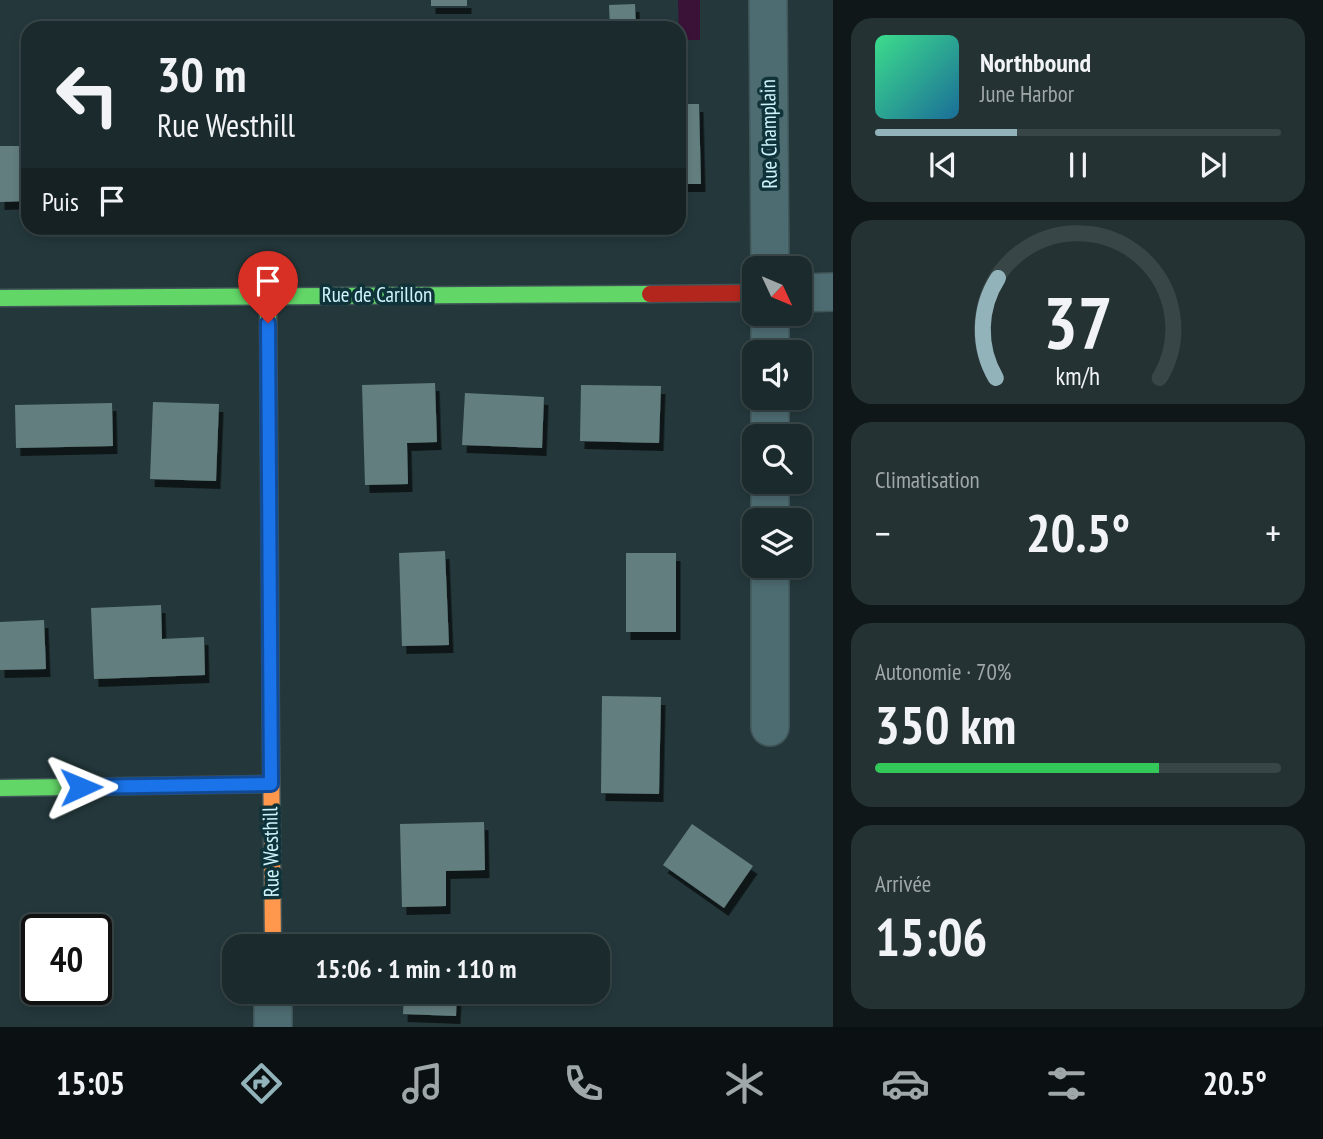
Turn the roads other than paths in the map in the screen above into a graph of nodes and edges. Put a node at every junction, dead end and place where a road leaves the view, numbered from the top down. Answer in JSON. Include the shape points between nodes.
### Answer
{"nodes":[{"id":1,"x":768,"y":0,"type":"edge"},
{"id":2,"x":770,"y":256,"type":"edge"},
{"id":3,"x":833,"y":292,"type":"edge"},
{"id":4,"x":742,"y":293,"type":"edge"},
{"id":5,"x":812,"y":293,"type":"edge"},
{"id":6,"x":268,"y":296,"type":"junction"},
{"id":7,"x":0,"y":298,"type":"edge"},
{"id":8,"x":770,"y":578,"type":"edge"},
{"id":9,"x":769,"y":727,"type":"dead end"},
{"id":10,"x":271,"y":784,"type":"junction"},
{"id":11,"x":0,"y":788,"type":"edge"},
{"id":12,"x":272,"y":934,"type":"edge"},
{"id":13,"x":273,"y":1004,"type":"edge"},
{"id":14,"x":274,"y":1027,"type":"edge"}],
"edges":[{"from":1,"to":2,"type":"street","name":"Rue Champlain"},
{"from":3,"to":5,"type":"street"},
{"from":4,"to":6,"type":"street","name":"Rue de Carillon"},
{"from":6,"to":7,"type":"street","name":"Rue de Carillon"},
{"from":6,"to":10,"type":"street","name":"Rue Westhill"},
{"from":8,"to":9,"type":"street"},
{"from":10,"to":11,"type":"street"},
{"from":10,"to":12,"type":"street","name":"Rue Westhill"},
{"from":13,"to":14,"type":"street"}]}
